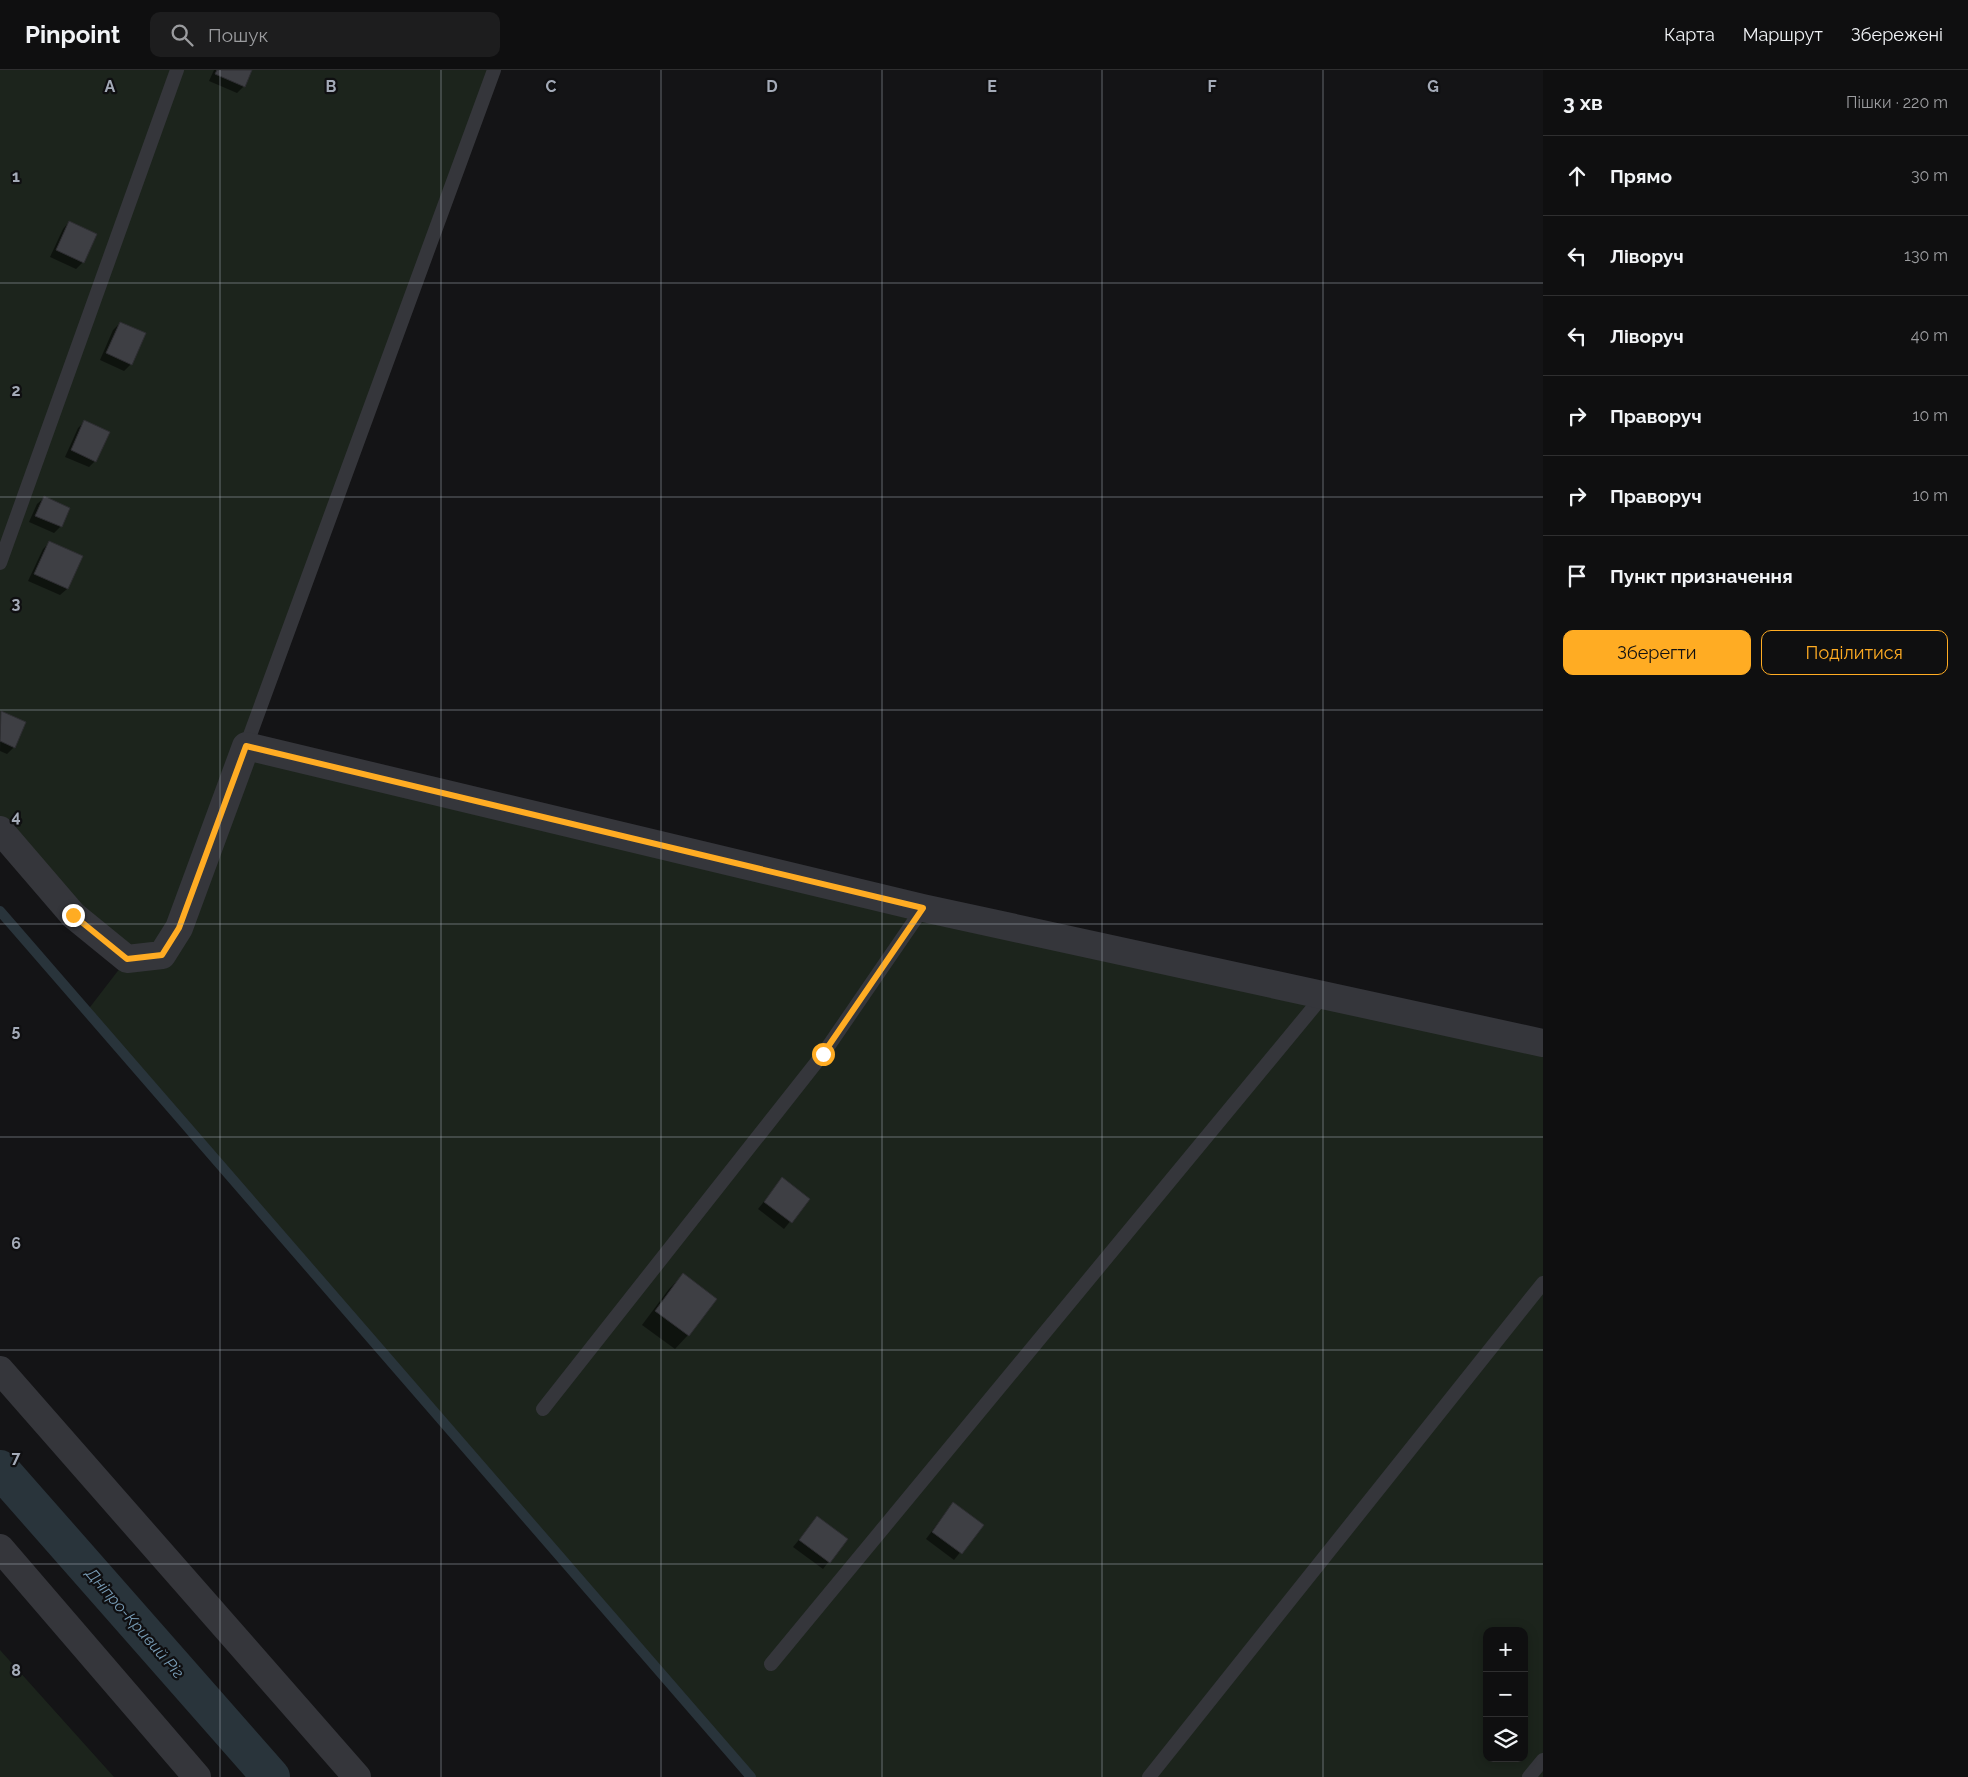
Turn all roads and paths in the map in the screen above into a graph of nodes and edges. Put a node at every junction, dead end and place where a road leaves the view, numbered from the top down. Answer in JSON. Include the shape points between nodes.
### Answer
{"nodes":[{"id":1,"x":176,"y":70,"type":"edge"},
{"id":2,"x":494,"y":70,"type":"edge"},
{"id":3,"x":0,"y":563,"type":"edge"},
{"id":4,"x":246,"y":746,"type":"junction"},
{"id":5,"x":0,"y":830,"type":"edge"},
{"id":6,"x":923,"y":908,"type":"junction"},
{"id":7,"x":1322,"y":997,"type":"junction"},
{"id":8,"x":1543,"y":1044,"type":"edge"},
{"id":9,"x":1543,"y":1283,"type":"edge"},
{"id":10,"x":0,"y":1370,"type":"edge"},
{"id":11,"x":543,"y":1409,"type":"dead end"},
{"id":12,"x":0,"y":1548,"type":"edge"},
{"id":13,"x":771,"y":1664,"type":"dead end"},
{"id":14,"x":1543,"y":1760,"type":"edge"},
{"id":15,"x":197,"y":1777,"type":"edge"},
{"id":16,"x":357,"y":1777,"type":"edge"},
{"id":17,"x":1149,"y":1777,"type":"edge"},
{"id":18,"x":1529,"y":1777,"type":"edge"}],
"edges":[{"from":1,"to":3,"type":"lane"},
{"from":2,"to":4,"type":"lane"},
{"from":4,"to":5,"type":"street","via":[[179,928],[162,955],[127,959],[73,915]]},
{"from":4,"to":6,"type":"street"},
{"from":6,"to":7,"type":"street"},
{"from":6,"to":11,"type":"lane","via":[[823,1054]]},
{"from":7,"to":8,"type":"street"},
{"from":7,"to":13,"type":"lane"},
{"from":9,"to":17,"type":"lane"},
{"from":10,"to":16,"type":"street"},
{"from":12,"to":15,"type":"street"},
{"from":14,"to":18,"type":"lane"}]}
